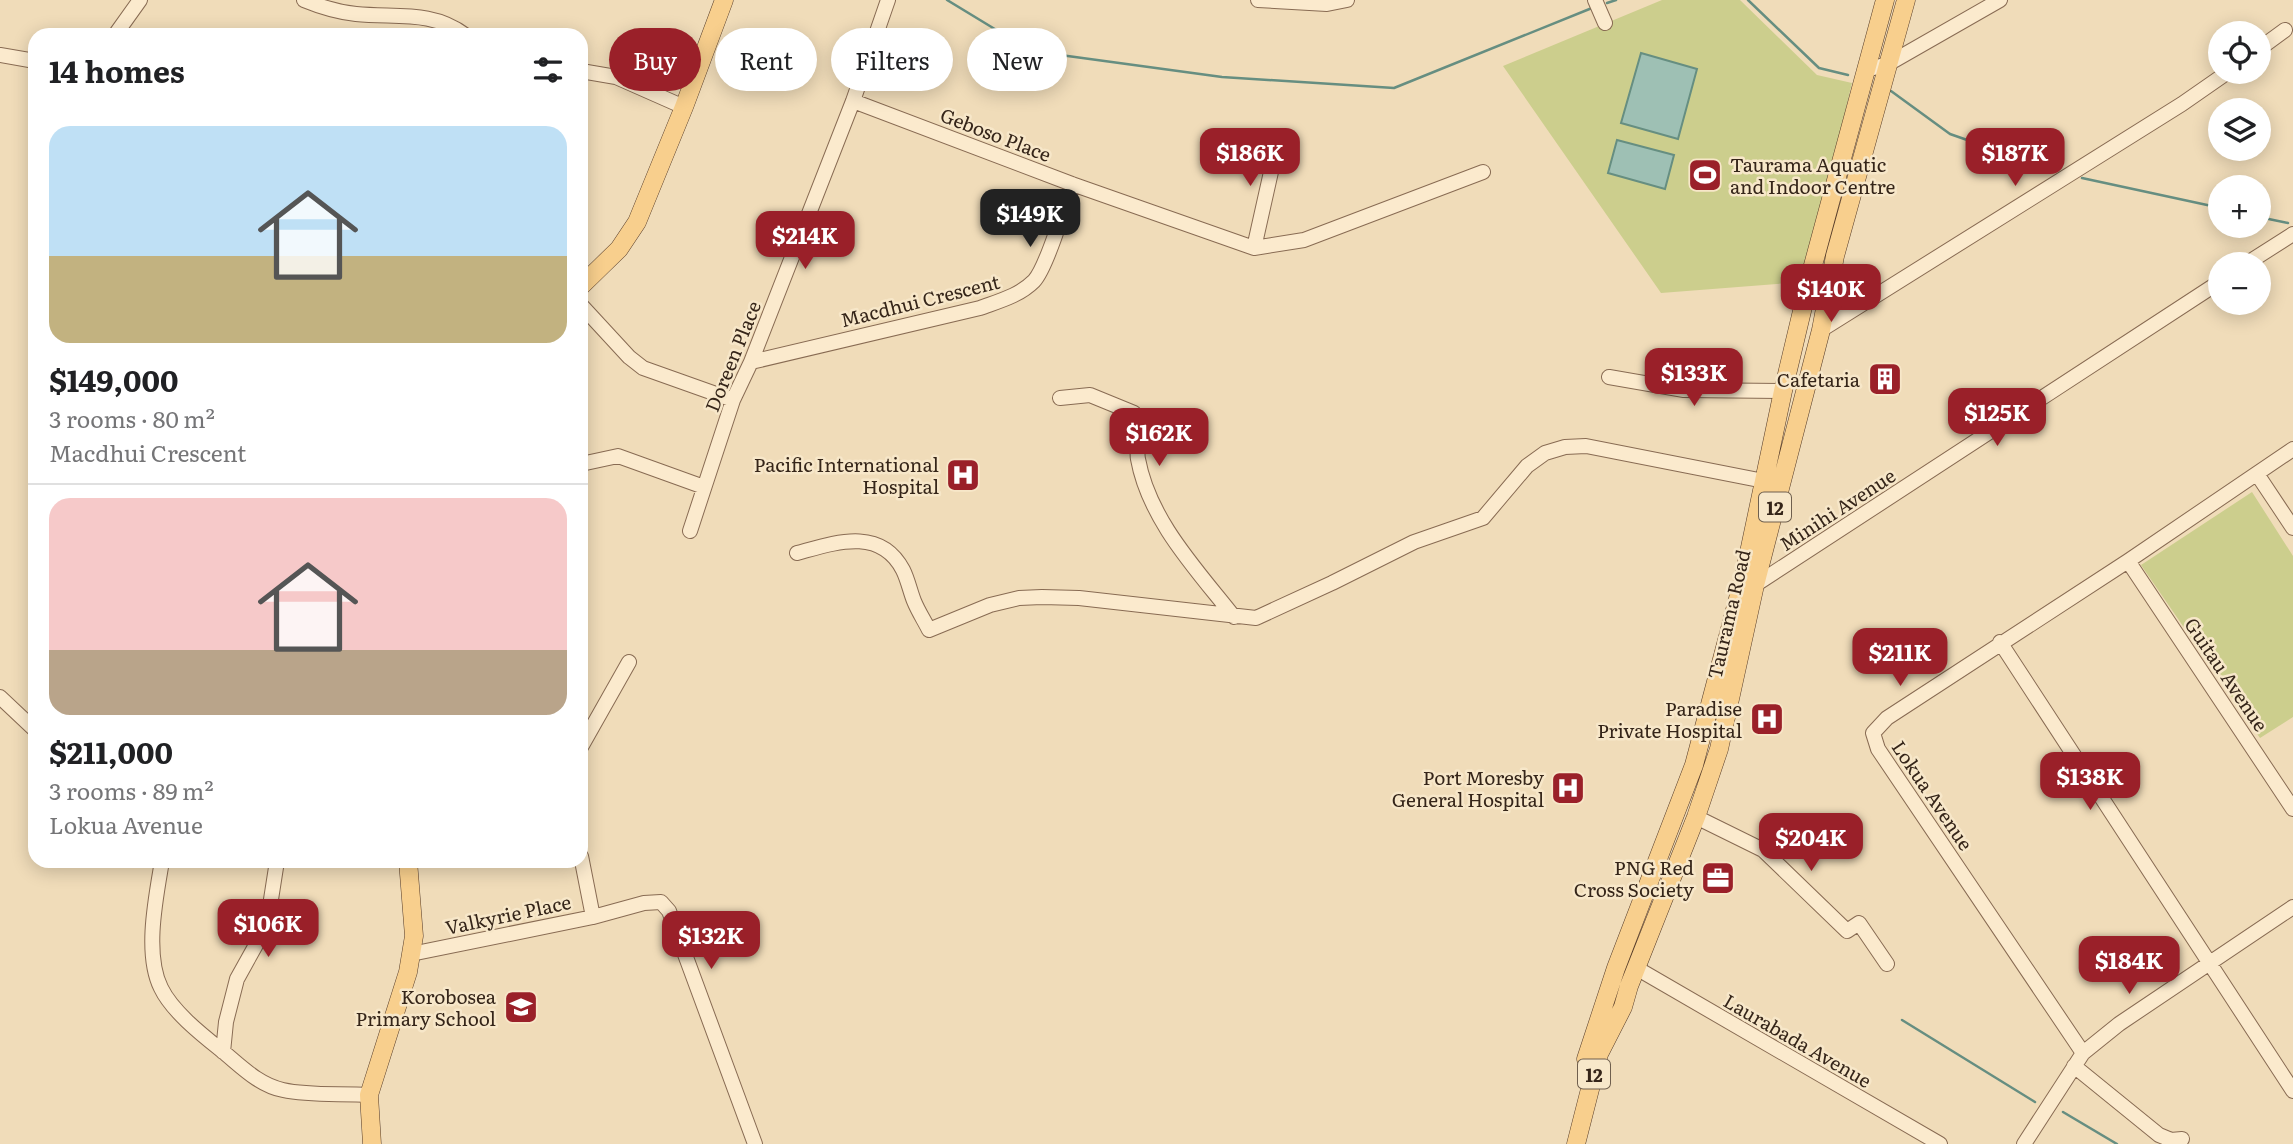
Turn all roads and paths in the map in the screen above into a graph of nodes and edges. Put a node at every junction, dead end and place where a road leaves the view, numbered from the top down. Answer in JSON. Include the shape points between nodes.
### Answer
{"nodes":[{"id":1,"x":140,"y":0,"type":"edge"},
{"id":2,"x":304,"y":0,"type":"edge"},
{"id":3,"x":724,"y":0,"type":"edge"},
{"id":4,"x":888,"y":0,"type":"edge"},
{"id":5,"x":1258,"y":0,"type":"edge"},
{"id":6,"x":1347,"y":0,"type":"edge"},
{"id":7,"x":1595,"y":0,"type":"edge"},
{"id":8,"x":1885,"y":0,"type":"edge"},
{"id":9,"x":1906,"y":0,"type":"edge"},
{"id":10,"x":2000,"y":0,"type":"edge"},
{"id":11,"x":1605,"y":23,"type":"dead end"},
{"id":12,"x":120,"y":28,"type":"edge"},
{"id":13,"x":456,"y":28,"type":"edge"},
{"id":14,"x":2285,"y":30,"type":"dead end"},
{"id":15,"x":2271,"y":40,"type":"edge"},
{"id":16,"x":0,"y":55,"type":"edge"},
{"id":17,"x":28,"y":60,"type":"edge"},
{"id":18,"x":1888,"y":64,"type":"junction"},
{"id":19,"x":1866,"y":69,"type":"junction"},
{"id":20,"x":588,"y":72,"type":"edge"},
{"id":21,"x":2211,"y":84,"type":"edge"},
{"id":22,"x":853,"y":101,"type":"junction"},
{"id":23,"x":684,"y":107,"type":"junction"},
{"id":24,"x":1279,"y":136,"type":"dead end"},
{"id":25,"x":1483,"y":172,"type":"dead end"},
{"id":26,"x":1072,"y":184,"type":"junction"},
{"id":27,"x":2293,"y":234,"type":"edge"},
{"id":28,"x":1254,"y":248,"type":"junction"},
{"id":29,"x":2265,"y":252,"type":"edge"},
{"id":30,"x":588,"y":279,"type":"edge"},
{"id":31,"x":2208,"y":289,"type":"edge"},
{"id":32,"x":1827,"y":298,"type":"junction"},
{"id":33,"x":1859,"y":306,"type":"junction"},
{"id":34,"x":588,"y":312,"type":"edge"},
{"id":35,"x":1797,"y":333,"type":"junction"},
{"id":36,"x":1819,"y":334,"type":"junction"},
{"id":37,"x":751,"y":362,"type":"junction"},
{"id":38,"x":1609,"y":377,"type":"dead end"},
{"id":39,"x":1783,"y":391,"type":"junction"},
{"id":40,"x":1060,"y":398,"type":"dead end"},
{"id":41,"x":733,"y":400,"type":"junction"},
{"id":42,"x":2293,"y":450,"type":"edge"},
{"id":43,"x":588,"y":462,"type":"edge"},
{"id":44,"x":2257,"y":474,"type":"junction"},
{"id":45,"x":1782,"y":479,"type":"junction"},
{"id":46,"x":1764,"y":481,"type":"junction"},
{"id":47,"x":704,"y":488,"type":"junction"},
{"id":48,"x":2293,"y":528,"type":"edge"},
{"id":49,"x":690,"y":531,"type":"dead end"},
{"id":50,"x":797,"y":553,"type":"dead end"},
{"id":51,"x":2128,"y":561,"type":"junction"},
{"id":52,"x":1755,"y":585,"type":"junction"},
{"id":53,"x":1234,"y":617,"type":"junction"},
{"id":54,"x":2000,"y":642,"type":"junction"},
{"id":55,"x":629,"y":662,"type":"dead end"},
{"id":56,"x":0,"y":697,"type":"edge"},
{"id":57,"x":28,"y":723,"type":"edge"},
{"id":58,"x":588,"y":735,"type":"edge"},
{"id":59,"x":2293,"y":809,"type":"edge"},
{"id":60,"x":1696,"y":817,"type":"junction"},
{"id":61,"x":161,"y":868,"type":"edge"},
{"id":62,"x":276,"y":868,"type":"edge"},
{"id":63,"x":398,"y":868,"type":"edge"},
{"id":64,"x":408,"y":868,"type":"edge"},
{"id":65,"x":583,"y":868,"type":"edge"},
{"id":66,"x":2293,"y":907,"type":"edge"},
{"id":67,"x":593,"y":917,"type":"junction"},
{"id":68,"x":412,"y":945,"type":"junction"},
{"id":69,"x":2210,"y":963,"type":"junction"},
{"id":70,"x":1887,"y":964,"type":"dead end"},
{"id":71,"x":1638,"y":969,"type":"junction"},
{"id":72,"x":223,"y":1052,"type":"junction"},
{"id":73,"x":2083,"y":1053,"type":"junction"},
{"id":74,"x":2074,"y":1066,"type":"junction"},
{"id":75,"x":2293,"y":1091,"type":"edge"},
{"id":76,"x":369,"y":1095,"type":"junction"},
{"id":77,"x":2182,"y":1139,"type":"dead end"},
{"id":78,"x":372,"y":1144,"type":"edge"},
{"id":79,"x":755,"y":1144,"type":"edge"},
{"id":80,"x":1564,"y":1144,"type":"edge"},
{"id":81,"x":1576,"y":1144,"type":"edge"},
{"id":82,"x":1940,"y":1144,"type":"edge"},
{"id":83,"x":2024,"y":1144,"type":"edge"}],
"edges":[{"from":1,"to":12,"type":"street"},
{"from":2,"to":13,"type":"street","via":[[354,14],[434,19]]},
{"from":3,"to":23,"type":"main road"},
{"from":4,"to":22,"type":"street","name":"Doreen Place"},
{"from":5,"to":6,"type":"street","via":[[1327,4]]},
{"from":7,"to":11,"type":"street"},
{"from":8,"to":19,"type":"main road","name":"Taurama Road","number":"12"},
{"from":9,"to":18,"type":"main road","name":"Taurama Road","number":"12"},
{"from":10,"to":18,"type":"street"},
{"from":14,"to":15,"type":"street"},
{"from":16,"to":17,"type":"street"},
{"from":18,"to":19,"type":"street"},
{"from":18,"to":32,"type":"main road","name":"Taurama Road","number":"12"},
{"from":19,"to":35,"type":"main road","name":"Taurama Road","number":"12"},
{"from":20,"to":23,"type":"street","via":[[616,77]]},
{"from":21,"to":33,"type":"street"},
{"from":22,"to":26,"type":"street","name":"Geboso Place"},
{"from":22,"to":37,"type":"street","name":"Doreen Place"},
{"from":23,"to":30,"type":"main road","via":[[633,230]]},
{"from":24,"to":28,"type":"street"},
{"from":25,"to":28,"type":"street","name":"Geboso Place","via":[[1304,240]]},
{"from":26,"to":28,"type":"street","name":"Geboso Place"},
{"from":26,"to":37,"type":"street","name":"Macdhui Crescent","via":[[1036,279],[1014,296]]},
{"from":27,"to":29,"type":"street"},
{"from":31,"to":52,"type":"street","name":"Minihi Avenue"},
{"from":32,"to":33,"type":"street","via":[[1828,303],[1845,310]]},
{"from":32,"to":36,"type":"main road","name":"Taurama Road","number":"12"},
{"from":33,"to":36,"type":"street"},
{"from":34,"to":41,"type":"street","via":[[643,368]]},
{"from":35,"to":36,"type":"main road"},
{"from":35,"to":39,"type":"main road","name":"Taurama Road","number":"12"},
{"from":36,"to":45,"type":"main road","name":"Taurama Road","number":"12"},
{"from":37,"to":41,"type":"street","name":"Doreen Place"},
{"from":38,"to":39,"type":"street","via":[[1684,390]]},
{"from":39,"to":46,"type":"main road","name":"Taurama Road","number":"12"},
{"from":40,"to":53,"type":"street","via":[[1090,395],[1134,413],[1142,427],[1137,457],[1148,491],[1170,534]]},
{"from":41,"to":47,"type":"street","name":"Doreen Place"},
{"from":42,"to":44,"type":"street","name":"Lokua Avenue"},
{"from":43,"to":47,"type":"street","via":[[618,456]]},
{"from":44,"to":48,"type":"street"},
{"from":44,"to":51,"type":"street","name":"Lokua Avenue"},
{"from":45,"to":46,"type":"street"},
{"from":45,"to":52,"type":"main road","name":"Taurama Road","number":"12"},
{"from":46,"to":53,"type":"street","via":[[1605,449],[1564,447],[1527,466],[1483,518],[1414,542],[1256,618]]},
{"from":46,"to":80,"type":"main road","name":"Taurama Road","number":"12","via":[[1694,765],[1616,968]]},
{"from":47,"to":49,"type":"street","name":"Doreen Place"},
{"from":50,"to":53,"type":"street","via":[[838,541],[859,540],[886,548],[902,569],[929,630],[990,605],[1042,597]]},
{"from":51,"to":54,"type":"street","name":"Lokua Avenue"},
{"from":51,"to":59,"type":"street","name":"Guitau Avenue"},
{"from":52,"to":60,"type":"main road","name":"Taurama Road","number":"12","via":[[1719,749]]},
{"from":54,"to":69,"type":"street"},
{"from":54,"to":73,"type":"street","name":"Lokua Avenue","via":[[1887,718],[1873,733],[1878,749]]},
{"from":55,"to":58,"type":"street"},
{"from":56,"to":57,"type":"street"},
{"from":60,"to":70,"type":"street","via":[[1763,850],[1847,931],[1859,922]]},
{"from":60,"to":71,"type":"main road","name":"Taurama Road","number":"12"},
{"from":61,"to":72,"type":"street","via":[[152,941],[161,989]]},
{"from":62,"to":72,"type":"street","via":[[267,925],[237,979]]},
{"from":63,"to":68,"type":"main road"},
{"from":64,"to":68,"type":"main road"},
{"from":65,"to":67,"type":"street","name":"Valkyrie Place"},
{"from":66,"to":69,"type":"street"},
{"from":67,"to":68,"type":"street","name":"Valkyrie Place"},
{"from":67,"to":79,"type":"street","via":[[644,903],[661,902],[669,911]]},
{"from":68,"to":76,"type":"main road"},
{"from":69,"to":73,"type":"street"},
{"from":69,"to":75,"type":"street"},
{"from":71,"to":81,"type":"main road","name":"Taurama Road","number":"12","via":[[1599,1054]]},
{"from":71,"to":82,"type":"street","name":"Laurabada Avenue"},
{"from":72,"to":76,"type":"street","via":[[266,1085],[284,1091]]},
{"from":73,"to":74,"type":"street"},
{"from":74,"to":77,"type":"street","via":[[2159,1136]]},
{"from":74,"to":83,"type":"street"},
{"from":76,"to":78,"type":"main road"}]}
